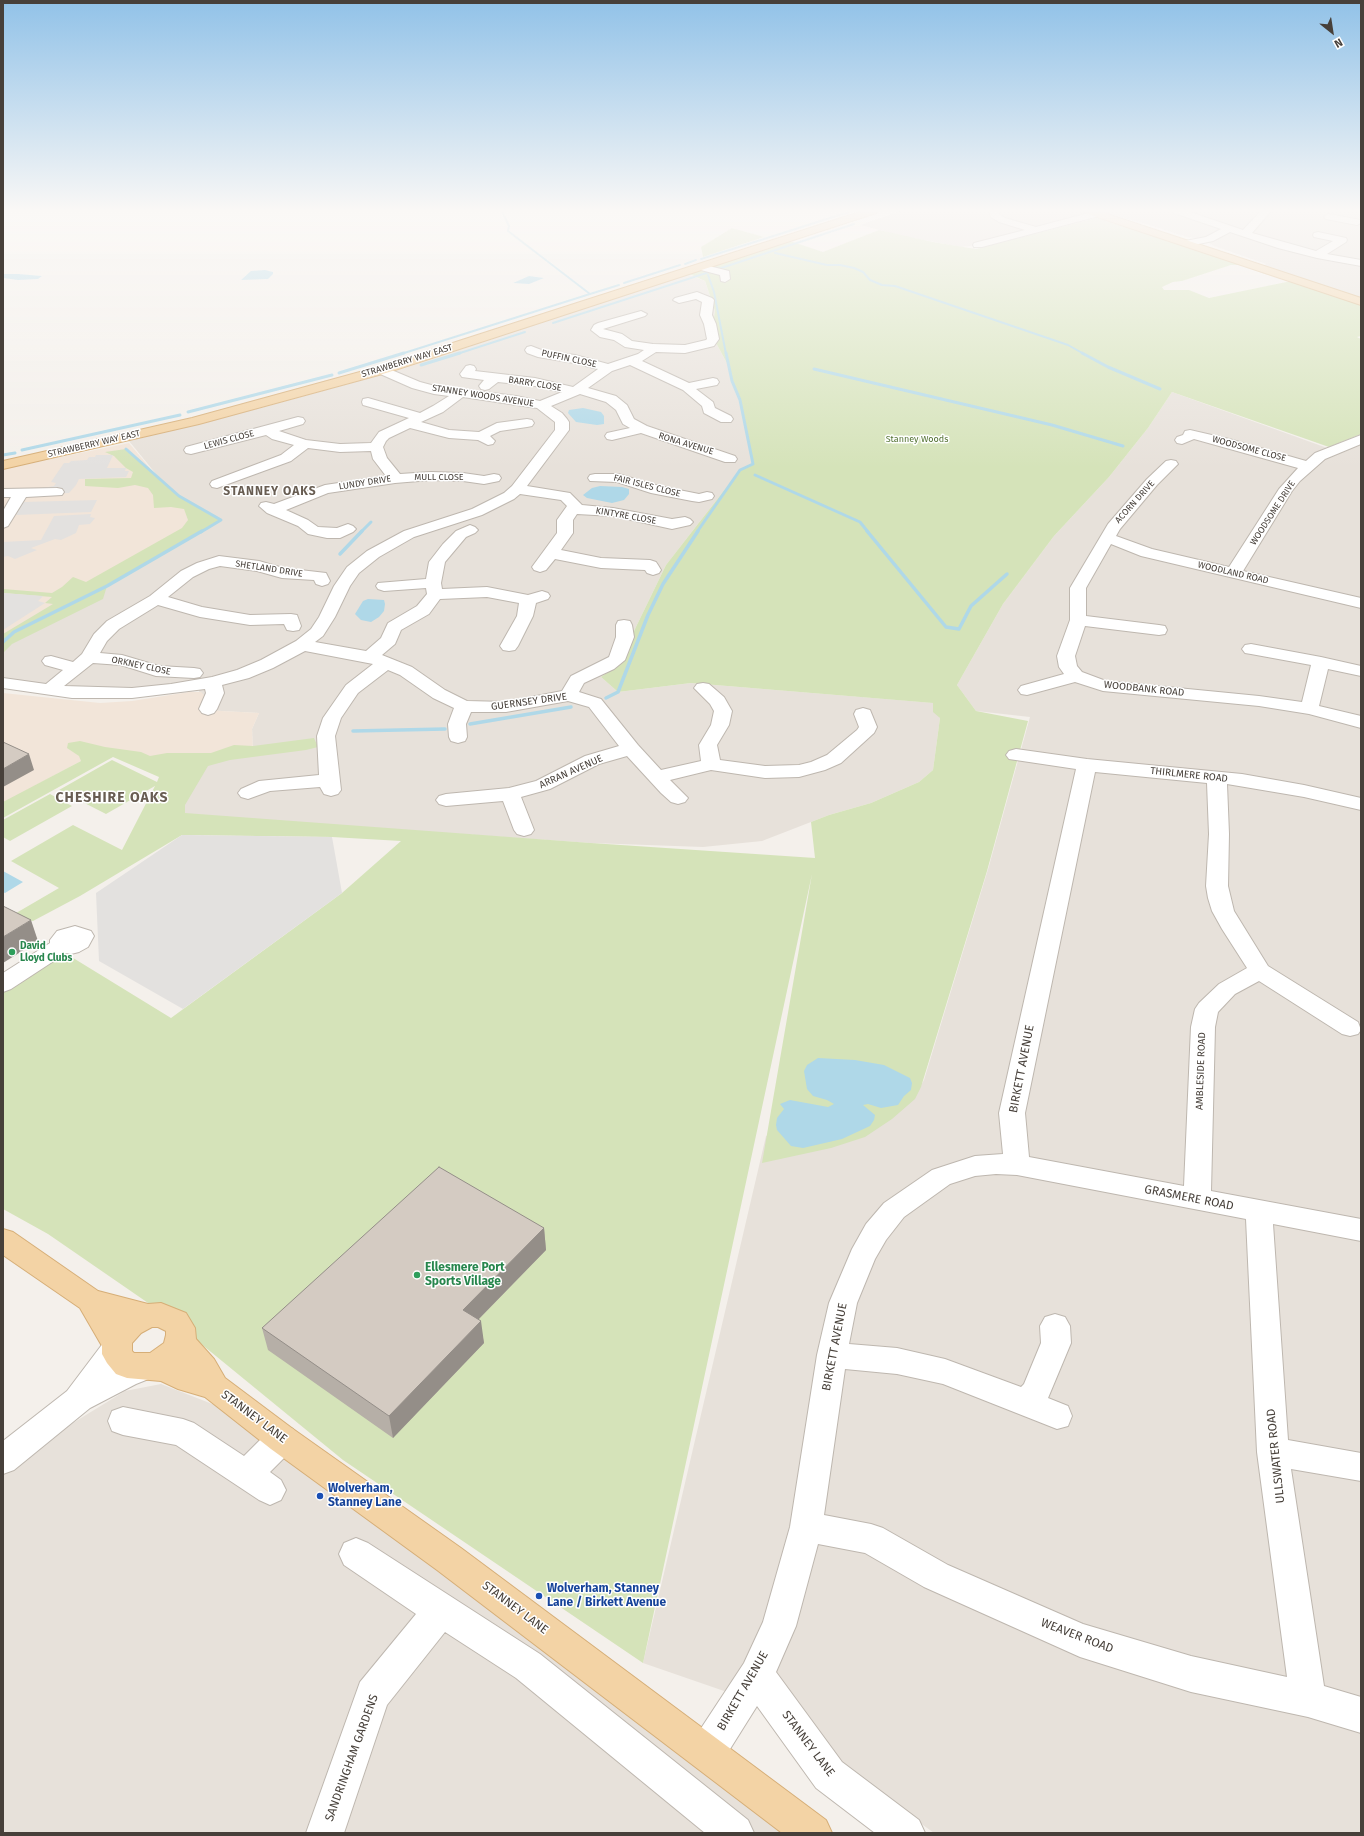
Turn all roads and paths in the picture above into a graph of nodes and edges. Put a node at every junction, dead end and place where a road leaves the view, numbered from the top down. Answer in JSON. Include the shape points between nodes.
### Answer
{"nodes":[{"id":1,"x":609,"y":297,"type":"edge"},
{"id":2,"x":691,"y":297,"type":"edge"},
{"id":3,"x":701,"y":297,"type":"edge"},
{"id":4,"x":1345,"y":297,"type":"edge"},
{"id":5,"x":679,"y":300,"type":"dead end"},
{"id":6,"x":1361,"y":302,"type":"edge"},
{"id":7,"x":638,"y":316,"type":"dead end"},
{"id":8,"x":653,"y":348,"type":"junction"},
{"id":9,"x":531,"y":350,"type":"dead end"},
{"id":10,"x":632,"y":361,"type":"junction"},
{"id":11,"x":608,"y":368,"type":"junction"},
{"id":12,"x":382,"y":370,"type":"junction"},
{"id":13,"x":464,"y":372,"type":"dead end"},
{"id":14,"x":713,"y":382,"type":"dead end"},
{"id":15,"x":687,"y":387,"type":"junction"},
{"id":16,"x":576,"y":390,"type":"junction"},
{"id":17,"x":461,"y":393,"type":"junction"},
{"id":18,"x":370,"y":401,"type":"dead end"},
{"id":19,"x":541,"y":405,"type":"junction"},
{"id":20,"x":725,"y":416,"type":"dead end"},
{"id":21,"x":421,"y":417,"type":"junction"},
{"id":22,"x":1196,"y":421,"type":"dead end"},
{"id":23,"x":298,"y":422,"type":"dead end"},
{"id":24,"x":408,"y":423,"type":"junction"},
{"id":25,"x":527,"y":423,"type":"dead end"},
{"id":26,"x":642,"y":429,"type":"junction"},
{"id":27,"x":268,"y":430,"type":"junction"},
{"id":28,"x":612,"y":436,"type":"dead end"},
{"id":29,"x":1361,"y":439,"type":"edge"},
{"id":30,"x":305,"y":444,"type":"junction"},
{"id":31,"x":376,"y":447,"type":"junction"},
{"id":32,"x":191,"y":451,"type":"dead end"},
{"id":33,"x":730,"y":459,"type":"dead end"},
{"id":34,"x":3,"y":465,"type":"edge"},
{"id":35,"x":1163,"y":466,"type":"dead end"},
{"id":36,"x":1307,"y":466,"type":"junction"},
{"id":37,"x":395,"y":479,"type":"junction"},
{"id":38,"x":220,"y":481,"type":"dead end"},
{"id":39,"x":489,"y":481,"type":"dead end"},
{"id":40,"x":517,"y":489,"type":"junction"},
{"id":41,"x":57,"y":492,"type":"dead end"},
{"id":42,"x":3,"y":493,"type":"edge"},
{"id":43,"x":21,"y":493,"type":"junction"},
{"id":44,"x":574,"y":495,"type":"junction"},
{"id":45,"x":702,"y":499,"type":"dead end"},
{"id":46,"x":3,"y":523,"type":"edge"},
{"id":47,"x":681,"y":525,"type":"dead end"},
{"id":48,"x":461,"y":532,"type":"dead end"},
{"id":49,"x":344,"y":533,"type":"dead end"},
{"id":50,"x":1107,"y":538,"type":"junction"},
{"id":51,"x":552,"y":554,"type":"junction"},
{"id":52,"x":653,"y":566,"type":"dead end"},
{"id":53,"x":540,"y":567,"type":"dead end"},
{"id":54,"x":1234,"y":573,"type":"junction"},
{"id":55,"x":323,"y":576,"type":"dead end"},
{"id":56,"x":384,"y":586,"type":"dead end"},
{"id":57,"x":434,"y":588,"type":"junction"},
{"id":58,"x":156,"y":599,"type":"junction"},
{"id":59,"x":1361,"y":603,"type":"edge"},
{"id":60,"x":294,"y":620,"type":"dead end"},
{"id":61,"x":1078,"y":620,"type":"junction"},
{"id":62,"x":624,"y":625,"type":"dead end"},
{"id":63,"x":1159,"y":630,"type":"dead end"},
{"id":64,"x":302,"y":645,"type":"junction"},
{"id":65,"x":509,"y":646,"type":"dead end"},
{"id":66,"x":1251,"y":649,"type":"dead end"},
{"id":67,"x":378,"y":660,"type":"junction"},
{"id":68,"x":51,"y":661,"type":"dead end"},
{"id":69,"x":1321,"y":662,"type":"junction"},
{"id":70,"x":83,"y":663,"type":"junction"},
{"id":71,"x":1361,"y":671,"type":"edge"},
{"id":72,"x":194,"y":673,"type":"dead end"},
{"id":73,"x":1076,"y":676,"type":"junction"},
{"id":74,"x":213,"y":682,"type":"junction"},
{"id":75,"x":3,"y":683,"type":"edge"},
{"id":76,"x":49,"y":690,"type":"junction"},
{"id":77,"x":1026,"y":690,"type":"dead end"},
{"id":78,"x":712,"y":691,"type":"dead end"},
{"id":79,"x":569,"y":695,"type":"junction"},
{"id":80,"x":464,"y":706,"type":"junction"},
{"id":81,"x":208,"y":709,"type":"dead end"},
{"id":82,"x":1310,"y":710,"type":"junction"},
{"id":83,"x":863,"y":714,"type":"dead end"},
{"id":84,"x":1361,"y":722,"type":"edge"},
{"id":85,"x":458,"y":737,"type":"dead end"},
{"id":86,"x":631,"y":749,"type":"junction"},
{"id":87,"x":1016,"y":755,"type":"dead end"},
{"id":88,"x":711,"y":764,"type":"junction"},
{"id":89,"x":1087,"y":765,"type":"junction"},
{"id":90,"x":656,"y":777,"type":"junction"},
{"id":91,"x":1217,"y":777,"type":"junction"},
{"id":92,"x":252,"y":787,"type":"dead end"},
{"id":93,"x":510,"y":794,"type":"junction"},
{"id":94,"x":678,"y":798,"type":"dead end"},
{"id":95,"x":446,"y":800,"type":"dead end"},
{"id":96,"x":1361,"y":804,"type":"edge"},
{"id":97,"x":524,"y":830,"type":"dead end"},
{"id":98,"x":63,"y":945,"type":"dead end"},
{"id":99,"x":1260,"y":971,"type":"junction"},
{"id":100,"x":3,"y":984,"type":"edge"},
{"id":101,"x":1357,"y":1030,"type":"edge"},
{"id":102,"x":1017,"y":1165,"type":"junction"},
{"id":103,"x":1197,"y":1199,"type":"junction"},
{"id":104,"x":1259,"y":1211,"type":"junction"},
{"id":105,"x":1361,"y":1230,"type":"edge"},
{"id":106,"x":3,"y":1240,"type":"edge"},
{"id":107,"x":90,"y":1300,"type":"junction"},
{"id":108,"x":148,"y":1316,"type":"junction"},
{"id":109,"x":1055,"y":1326,"type":"dead end"},
{"id":110,"x":181,"y":1338,"type":"junction"},
{"id":111,"x":117,"y":1346,"type":"junction"},
{"id":112,"x":832,"y":1355,"type":"junction"},
{"id":113,"x":147,"y":1367,"type":"junction"},
{"id":114,"x":214,"y":1387,"type":"junction"},
{"id":115,"x":78,"y":1400,"type":"junction"},
{"id":116,"x":1025,"y":1402,"type":"junction"},
{"id":117,"x":1057,"y":1416,"type":"dead end"},
{"id":118,"x":140,"y":1418,"type":"dead end"},
{"id":119,"x":282,"y":1439,"type":"junction"},
{"id":120,"x":1273,"y":1452,"type":"junction"},
{"id":121,"x":3,"y":1460,"type":"edge"},
{"id":122,"x":1361,"y":1467,"type":"edge"},
{"id":123,"x":806,"y":1527,"type":"junction"},
{"id":124,"x":356,"y":1554,"type":"dead end"},
{"id":125,"x":441,"y":1610,"type":"junction"},
{"id":126,"x":756,"y":1675,"type":"junction"},
{"id":127,"x":1308,"y":1699,"type":"junction"},
{"id":128,"x":1361,"y":1715,"type":"edge"},
{"id":129,"x":707,"y":1752,"type":"junction"},
{"id":130,"x":325,"y":1833,"type":"edge"},
{"id":131,"x":735,"y":1833,"type":"edge"},
{"id":132,"x":813,"y":1833,"type":"edge"},
{"id":133,"x":906,"y":1833,"type":"edge"}],
"edges":[{"from":1,"to":12,"type":"main road","name":"STRAWBERRY WAY EAST"},
{"from":2,"to":5,"type":"street"},
{"from":3,"to":8,"type":"street","via":[[708,300],[706,315],[713,339],[710,343],[695,348]]},
{"from":4,"to":6,"type":"main road"},
{"from":7,"to":8,"type":"street","via":[[598,327],[597,330],[618,337],[629,344]]},
{"from":8,"to":10,"type":"street"},
{"from":9,"to":11,"type":"street","name":"PUFFIN CLOSE"},
{"from":10,"to":11,"type":"street"},
{"from":10,"to":15,"type":"street"},
{"from":11,"to":16,"type":"street"},
{"from":12,"to":17,"type":"street","name":"STANNEY WOODS AVENUE","via":[[416,385]]},
{"from":12,"to":34,"type":"main road","name":"STRAWBERRY WAY EAST","via":[[194,421]]},
{"from":13,"to":16,"type":"street","name":"BARRY CLOSE","via":[[490,382],[535,382]]},
{"from":14,"to":15,"type":"street"},
{"from":15,"to":20,"type":"street","via":[[708,405],[709,410]]},
{"from":16,"to":19,"type":"street"},
{"from":16,"to":26,"type":"street","name":"RONA AVENUE","via":[[611,398],[622,408],[628,421]]},
{"from":17,"to":19,"type":"street","name":"STANNEY WOODS AVENUE"},
{"from":17,"to":21,"type":"street","via":[[438,410]]},
{"from":18,"to":21,"type":"street"},
{"from":19,"to":40,"type":"street","name":"STANNEY WOODS AVENUE","via":[[557,416],[562,422],[562,430]]},
{"from":21,"to":24,"type":"street"},
{"from":22,"to":36,"type":"street","name":"WOODSOME CLOSE","via":[[1186,437],[1224,442]]},
{"from":23,"to":27,"type":"street","name":"LEWIS CLOSE"},
{"from":24,"to":25,"type":"street","via":[[449,434],[484,438],[497,427]]},
{"from":24,"to":31,"type":"street","via":[[384,435]]},
{"from":26,"to":28,"type":"street"},
{"from":26,"to":33,"type":"street","name":"RONA AVENUE"},
{"from":27,"to":30,"type":"street","via":[[277,436]]},
{"from":27,"to":32,"type":"street","name":"LEWIS CLOSE"},
{"from":29,"to":36,"type":"street","name":"WOODSOME DRIVE","via":[[1320,456]]},
{"from":30,"to":31,"type":"street","via":[[340,448]]},
{"from":30,"to":38,"type":"street","via":[[286,458]]},
{"from":31,"to":37,"type":"street","name":"LUNDY DRIVE","via":[[380,459]]},
{"from":35,"to":50,"type":"street","name":"ACORN DRIVE"},
{"from":36,"to":54,"type":"street","name":"WOODSOME DRIVE","via":[[1286,489]]},
{"from":37,"to":39,"type":"street","name":"MULL CLOSE","via":[[452,476]]},
{"from":37,"to":49,"type":"street","name":"LUNDY DRIVE","via":[[325,489],[269,508],[303,523],[313,531]]},
{"from":40,"to":44,"type":"street","name":"KINTYRE CLOSE"},
{"from":40,"to":64,"type":"street","name":"STANNEY WOODS AVENUE","via":[[486,509],[409,534],[373,554],[353,570],[317,632]]},
{"from":41,"to":43,"type":"street"},
{"from":42,"to":43,"type":"street"},
{"from":43,"to":46,"type":"street"},
{"from":44,"to":45,"type":"street","name":"FAIR ISLES CLOSE","via":[[593,474]]},
{"from":44,"to":47,"type":"street","name":"KINTYRE CLOSE","via":[[604,511]]},
{"from":44,"to":51,"type":"street","via":[[565,520],[565,533]]},
{"from":48,"to":57,"type":"street","via":[[437,562]]},
{"from":50,"to":54,"type":"street","name":"WOODLAND ROAD","via":[[1147,553]]},
{"from":50,"to":61,"type":"street","via":[[1078,588]]},
{"from":51,"to":52,"type":"street","via":[[601,563]]},
{"from":51,"to":53,"type":"street"},
{"from":54,"to":59,"type":"street","name":"WOODLAND ROAD"},
{"from":55,"to":58,"type":"street","name":"SHETLAND DRIVE","via":[[282,572],[219,557],[187,574]]},
{"from":56,"to":57,"type":"street"},
{"from":57,"to":65,"type":"street","via":[[535,598]]},
{"from":57,"to":67,"type":"street","via":[[424,610],[394,627]]},
{"from":58,"to":60,"type":"street","via":[[200,612],[245,620]]},
{"from":58,"to":70,"type":"street","name":"SHETLAND DRIVE","via":[[113,625],[100,638]]},
{"from":61,"to":63,"type":"street"},
{"from":61,"to":73,"type":"street","via":[[1066,656],[1068,667]]},
{"from":62,"to":79,"type":"street","via":[[625,637],[616,660],[577,680]]},
{"from":64,"to":67,"type":"street","name":"GUERNSEY DRIVE"},
{"from":64,"to":74,"type":"street","name":"STANNEY WOODS AVENUE","via":[[243,674]]},
{"from":66,"to":69,"type":"street"},
{"from":67,"to":80,"type":"street","name":"GUERNSEY DRIVE","via":[[406,671],[439,694]]},
{"from":67,"to":92,"type":"street","via":[[352,689],[332,718],[326,736],[330,785],[278,783]]},
{"from":68,"to":70,"type":"street"},
{"from":69,"to":71,"type":"street"},
{"from":69,"to":82,"type":"street"},
{"from":70,"to":72,"type":"street","name":"ORKNEY CLOSE","via":[[122,660],[156,671]]},
{"from":70,"to":76,"type":"street","name":"SHETLAND DRIVE"},
{"from":73,"to":77,"type":"street"},
{"from":73,"to":82,"type":"street","name":"WOODBANK ROAD","via":[[1103,686],[1259,701]]},
{"from":74,"to":76,"type":"street","name":"STANNEY WOODS AVENUE","via":[[132,693]]},
{"from":74,"to":81,"type":"street","via":[[216,693]]},
{"from":75,"to":76,"type":"street","name":"STANNEY WOODS AVENUE"},
{"from":78,"to":88,"type":"street","via":[[723,711],[720,725],[708,745]]},
{"from":79,"to":80,"type":"street","name":"GUERNSEY DRIVE","via":[[506,707]]},
{"from":79,"to":86,"type":"street","name":"GUERNSEY DRIVE","via":[[595,703]]},
{"from":80,"to":85,"type":"street","via":[[457,724]]},
{"from":82,"to":84,"type":"street","name":"WOODBANK ROAD"},
{"from":83,"to":88,"type":"street","via":[[868,727],[865,733],[834,759],[818,766],[799,771],[765,772]]},
{"from":86,"to":90,"type":"street","name":"GUERNSEY DRIVE"},
{"from":86,"to":93,"type":"street","name":"ARRAN AVENUE","via":[[592,760],[543,785]]},
{"from":87,"to":89,"type":"street","name":"THIRLMERE ROAD"},
{"from":88,"to":90,"type":"street"},
{"from":89,"to":91,"type":"street","name":"THIRLMERE ROAD"},
{"from":89,"to":102,"type":"street","name":"BIRKETT AVENUE","via":[[1012,1113]]},
{"from":90,"to":94,"type":"street","name":"GUERNSEY DRIVE"},
{"from":91,"to":96,"type":"street","name":"THIRLMERE ROAD","via":[[1304,791]]},
{"from":91,"to":99,"type":"street","via":[[1219,898],[1233,929]]},
{"from":93,"to":95,"type":"street","name":"ARRAN AVENUE"},
{"from":93,"to":97,"type":"street"},
{"from":98,"to":100,"type":"street"},
{"from":99,"to":101,"type":"street"},
{"from":99,"to":103,"type":"street","name":"AMBLESIDE ROAD","via":[[1227,989],[1207,1009],[1203,1027]]},
{"from":102,"to":103,"type":"street","name":"GRASMERE ROAD"},
{"from":102,"to":112,"type":"street","name":"BIRKETT AVENUE","via":[[996,1164],[957,1171],[941,1177],[894,1210],[876,1232],[862,1257],[843,1303]]},
{"from":103,"to":104,"type":"street","name":"GRASMERE ROAD"},
{"from":104,"to":105,"type":"street","name":"GRASMERE ROAD"},
{"from":104,"to":120,"type":"street","name":"ULLSWATER ROAD"},
{"from":106,"to":107,"type":"main road"},
{"from":107,"to":108,"type":"main road"},
{"from":107,"to":111,"type":"main road"},
{"from":108,"to":110,"type":"main road","via":[[161,1315],[176,1322],[180,1328]]},
{"from":108,"to":111,"type":"main road","via":[[124,1330]]},
{"from":109,"to":116,"type":"street","via":[[1056,1343],[1036,1392]]},
{"from":110,"to":113,"type":"main road","via":[[174,1352],[158,1364]]},
{"from":110,"to":114,"type":"main road","name":"STANNEY LANE","via":[[186,1348],[204,1368]]},
{"from":111,"to":113,"type":"main road","via":[[117,1354],[127,1365]]},
{"from":111,"to":115,"type":"street"},
{"from":112,"to":116,"type":"street","via":[[897,1361],[945,1372]]},
{"from":112,"to":123,"type":"street","name":"BIRKETT AVENUE"},
{"from":113,"to":114,"type":"main road","name":"STANNEY LANE","via":[[165,1369],[189,1380]]},
{"from":113,"to":115,"type":"street","via":[[125,1375]]},
{"from":114,"to":119,"type":"main road","name":"STANNEY LANE"},
{"from":115,"to":121,"type":"street"},
{"from":116,"to":117,"type":"street"},
{"from":118,"to":119,"type":"street","via":[[183,1433],[258,1482]]},
{"from":119,"to":129,"type":"main road","name":"STANNEY LANE","via":[[450,1559]]},
{"from":120,"to":122,"type":"street"},
{"from":120,"to":127,"type":"street","name":"ULLSWATER ROAD"},
{"from":123,"to":126,"type":"street","name":"BIRKETT AVENUE","via":[[780,1626]]},
{"from":123,"to":127,"type":"street","name":"WEAVER ROAD","via":[[871,1539],[936,1576],[1080,1640],[1191,1674]]},
{"from":124,"to":125,"type":"street"},
{"from":125,"to":130,"type":"street","name":"SANDRINGHAM GARDENS","via":[[373,1695]]},
{"from":125,"to":131,"type":"street","via":[[528,1666]]},
{"from":126,"to":129,"type":"street","name":"BIRKETT AVENUE"},
{"from":126,"to":133,"type":"street","name":"STANNEY LANE","via":[[829,1775]]},
{"from":127,"to":128,"type":"street","name":"WEAVER ROAD"},
{"from":129,"to":132,"type":"main road","name":"STANNEY LANE"}]}
